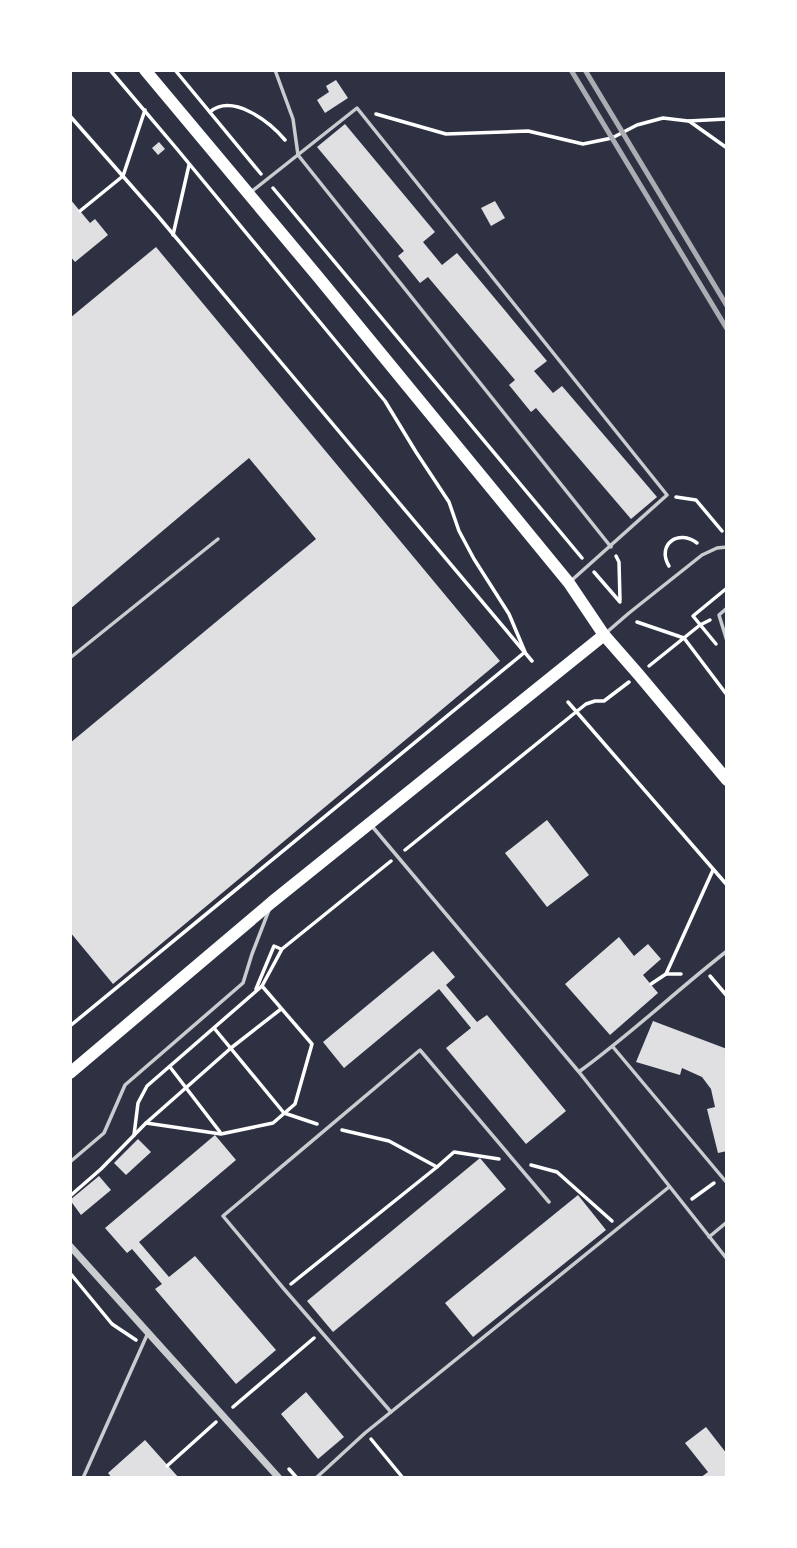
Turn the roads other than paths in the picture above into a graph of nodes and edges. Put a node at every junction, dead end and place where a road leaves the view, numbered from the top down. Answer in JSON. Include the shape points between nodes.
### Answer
{"nodes":[{"id":1,"x":145,"y":70,"type":"edge"},
{"id":2,"x":275,"y":70,"type":"edge"},
{"id":3,"x":298,"y":155,"type":"junction"},
{"id":4,"x":249,"y":193,"type":"junction"},
{"id":5,"x":218,"y":539,"type":"dead end"},
{"id":6,"x":611,"y":547,"type":"junction"},
{"id":7,"x":727,"y":547,"type":"edge"},
{"id":8,"x":569,"y":583,"type":"junction"},
{"id":9,"x":727,"y":608,"type":"edge"},
{"id":10,"x":604,"y":635,"type":"junction"},
{"id":11,"x":727,"y":641,"type":"edge"},
{"id":12,"x":70,"y":658,"type":"edge"},
{"id":13,"x":727,"y":779,"type":"edge"},
{"id":14,"x":370,"y":824,"type":"junction"},
{"id":15,"x":272,"y":902,"type":"junction"},
{"id":16,"x":727,"y":951,"type":"edge"},
{"id":17,"x":613,"y":1047,"type":"junction"},
{"id":18,"x":579,"y":1072,"type":"junction"},
{"id":19,"x":70,"y":1073,"type":"edge"},
{"id":20,"x":70,"y":1162,"type":"edge"},
{"id":21,"x":727,"y":1183,"type":"edge"},
{"id":22,"x":669,"y":1186,"type":"junction"},
{"id":23,"x":549,"y":1202,"type":"dead end"},
{"id":24,"x":727,"y":1222,"type":"edge"},
{"id":25,"x":709,"y":1237,"type":"junction"},
{"id":26,"x":70,"y":1246,"type":"edge"},
{"id":27,"x":727,"y":1259,"type":"edge"},
{"id":28,"x":148,"y":1333,"type":"junction"},
{"id":29,"x":391,"y":1412,"type":"junction"},
{"id":30,"x":83,"y":1478,"type":"edge"},
{"id":31,"x":279,"y":1478,"type":"edge"},
{"id":32,"x":316,"y":1478,"type":"edge"}],
"edges":[{"from":1,"to":4,"type":"main road"},
{"from":2,"to":3,"type":"lane","via":[[293,119]]},
{"from":3,"to":4,"type":"lane"},
{"from":3,"to":6,"type":"lane"},
{"from":3,"to":6,"type":"lane","via":[[357,108],[667,495]]},
{"from":4,"to":8,"type":"main road"},
{"from":5,"to":12,"type":"lane"},
{"from":6,"to":8,"type":"lane"},
{"from":7,"to":10,"type":"lane","via":[[702,555]]},
{"from":8,"to":10,"type":"main road"},
{"from":9,"to":11,"type":"lane","via":[[719,615]]},
{"from":10,"to":13,"type":"main road"},
{"from":10,"to":14,"type":"main road"},
{"from":14,"to":15,"type":"main road"},
{"from":14,"to":18,"type":"lane"},
{"from":15,"to":19,"type":"main road"},
{"from":15,"to":20,"type":"lane","via":[[243,983],[125,1084],[104,1133]]},
{"from":16,"to":17,"type":"lane"},
{"from":17,"to":18,"type":"lane"},
{"from":17,"to":21,"type":"lane"},
{"from":18,"to":22,"type":"lane"},
{"from":22,"to":25,"type":"lane"},
{"from":22,"to":29,"type":"lane"},
{"from":23,"to":29,"type":"lane","via":[[420,1050],[223,1216]]},
{"from":24,"to":25,"type":"lane"},
{"from":25,"to":27,"type":"lane"},
{"from":26,"to":28,"type":"street"},
{"from":28,"to":30,"type":"lane"},
{"from":28,"to":31,"type":"street"},
{"from":29,"to":32,"type":"lane"}]}
